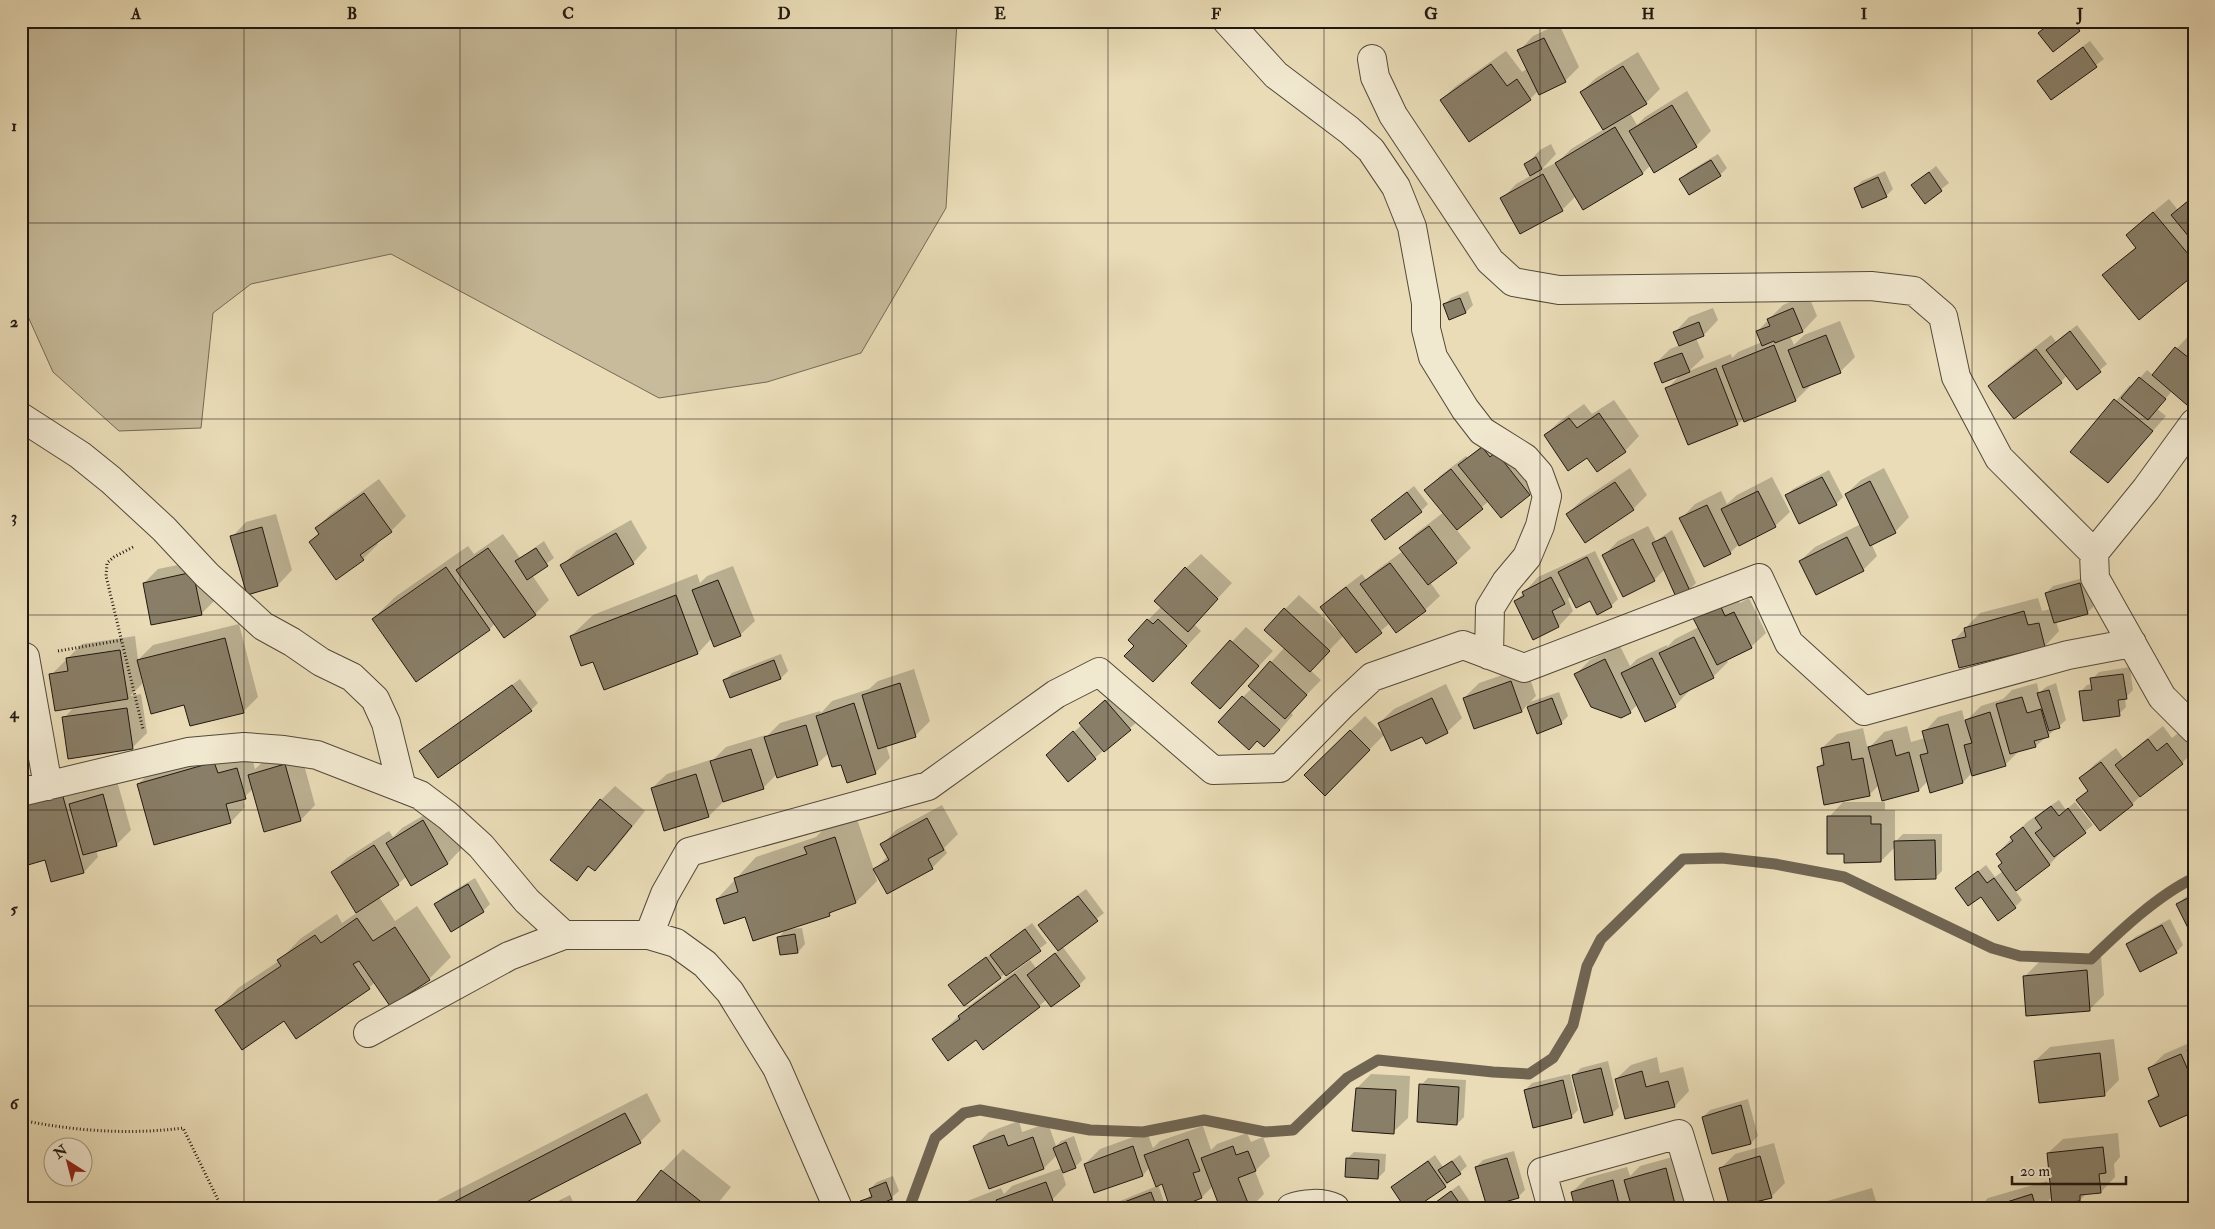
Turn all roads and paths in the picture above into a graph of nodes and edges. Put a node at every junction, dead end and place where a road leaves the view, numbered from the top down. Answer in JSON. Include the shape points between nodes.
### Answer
{"nodes":[{"id":1,"x":1227,"y":21,"type":"edge"},
{"id":2,"x":1372,"y":59,"type":"dead end"},
{"id":3,"x":21,"y":417,"type":"edge"},
{"id":4,"x":2194,"y":423,"type":"edge"},
{"id":5,"x":164,"y":529,"type":"junction"},
{"id":6,"x":2094,"y":553,"type":"junction"},
{"id":7,"x":122,"y":640,"type":"junction"},
{"id":8,"x":2132,"y":644,"type":"junction"},
{"id":9,"x":1489,"y":655,"type":"junction"},
{"id":10,"x":25,"y":657,"type":"joint"},
{"id":11,"x":2194,"y":730,"type":"edge"},
{"id":12,"x":151,"y":762,"type":"junction"},
{"id":13,"x":48,"y":786,"type":"junction"},
{"id":14,"x":402,"y":788,"type":"junction"},
{"id":15,"x":21,"y":792,"type":"edge"},
{"id":16,"x":564,"y":935,"type":"junction"},
{"id":17,"x":649,"y":936,"type":"junction"},
{"id":18,"x":368,"y":1033,"type":"dead end"},
{"id":19,"x":21,"y":1120,"type":"edge"},
{"id":20,"x":222,"y":1208,"type":"edge"},
{"id":21,"x":838,"y":1208,"type":"edge"},
{"id":22,"x":1291,"y":1208,"type":"edge"},
{"id":23,"x":1335,"y":1208,"type":"edge"},
{"id":24,"x":1552,"y":1208,"type":"edge"},
{"id":25,"x":1701,"y":1208,"type":"edge"}],
"edges":[{"from":1,"to":9,"type":"street","via":[[1276,75],[1371,150],[1396,187],[1412,227],[1433,357],[1482,431],[1525,458],[1539,474],[1547,496],[1540,526],[1528,557],[1506,582],[1490,608]]},
{"from":2,"to":6,"type":"street","via":[[1375,77],[1393,115],[1490,261],[1513,282],[1559,290],[1871,286],[1914,291],[1943,316],[1956,377],[1999,458]]},
{"from":3,"to":5,"type":"street","via":[[99,470]]},
{"from":4,"to":6,"type":"street"},
{"from":5,"to":7,"type":"path","via":[[107,563],[106,576]]},
{"from":5,"to":14,"type":"street","via":[[207,575],[263,626],[352,677],[375,699],[386,723]]},
{"from":6,"to":8,"type":"street","via":[[2094,578]]},
{"from":7,"to":10,"type":"path"},
{"from":7,"to":12,"type":"path"},
{"from":8,"to":9,"type":"street","via":[[2068,655],[1864,711],[1789,642],[1759,578],[1524,668]]},
{"from":8,"to":11,"type":"street","via":[[2162,697]]},
{"from":9,"to":17,"type":"street","via":[[1463,645],[1372,677],[1280,768],[1213,770],[1099,672],[1056,694],[928,786],[689,852],[665,894]]},
{"from":10,"to":13,"type":"street"},
{"from":12,"to":13,"type":"street"},
{"from":12,"to":14,"type":"street","via":[[188,752],[244,747],[284,750],[317,755]]},
{"from":13,"to":15,"type":"street"},
{"from":14,"to":16,"type":"street","via":[[420,795],[448,816],[474,840],[527,901]]},
{"from":16,"to":17,"type":"street"},
{"from":16,"to":18,"type":"street","via":[[509,956]]},
{"from":17,"to":21,"type":"street","via":[[676,943],[705,964],[730,992],[777,1068]]},
{"from":19,"to":20,"type":"path","via":[[57,1127],[119,1131],[183,1128]]},
{"from":22,"to":23,"type":"street","via":[[1327,1204]]},
{"from":24,"to":25,"type":"street","via":[[1542,1172],[1679,1134]]}]}
